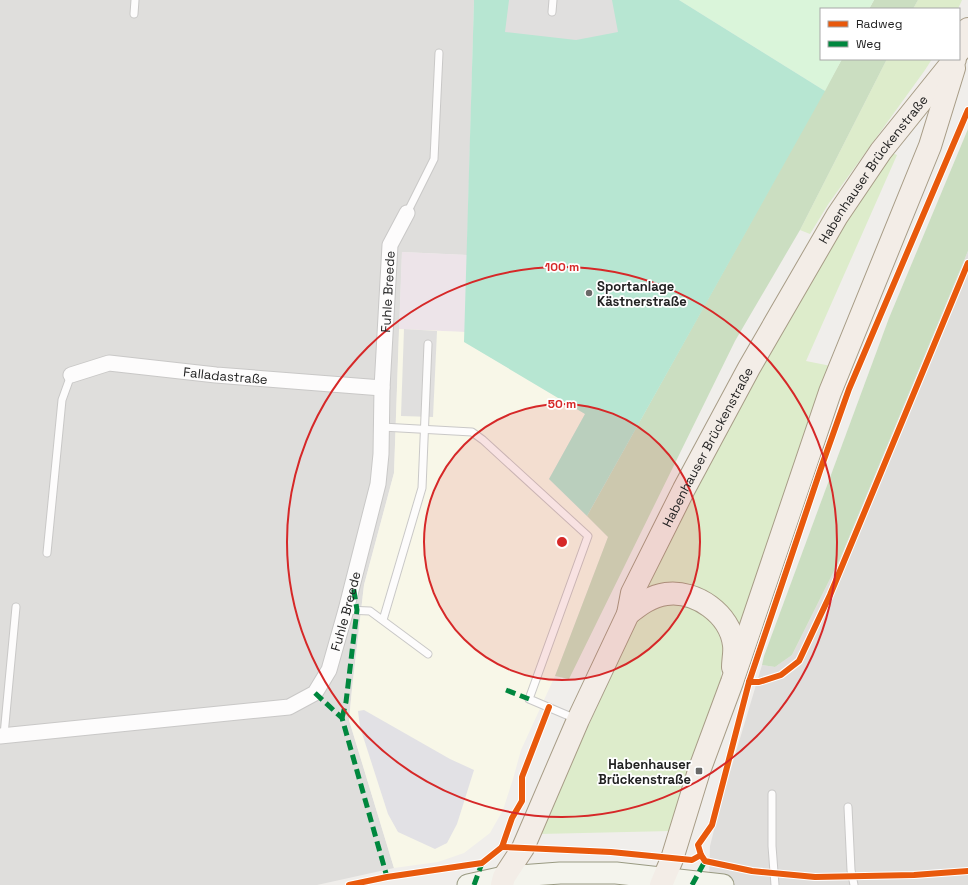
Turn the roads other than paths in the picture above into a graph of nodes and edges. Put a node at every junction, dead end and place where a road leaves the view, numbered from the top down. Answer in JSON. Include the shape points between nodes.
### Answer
{"nodes":[{"id":1,"x":135,"y":0,"type":"edge"},
{"id":2,"x":553,"y":0,"type":"edge"},
{"id":3,"x":552,"y":12,"type":"dead end"},
{"id":4,"x":134,"y":14,"type":"dead end"},
{"id":5,"x":968,"y":29,"type":"edge"},
{"id":6,"x":960,"y":49,"type":"edge"},
{"id":7,"x":439,"y":53,"type":"dead end"},
{"id":8,"x":955,"y":60,"type":"edge"},
{"id":9,"x":956,"y":60,"type":"edge"},
{"id":10,"x":407,"y":213,"type":"joint"},
{"id":11,"x":428,"y":344,"type":"dead end"},
{"id":12,"x":71,"y":375,"type":"joint"},
{"id":13,"x":382,"y":388,"type":"junction"},
{"id":14,"x":382,"y":428,"type":"junction"},
{"id":15,"x":425,"y":430,"type":"junction"},
{"id":16,"x":47,"y":554,"type":"dead end"},
{"id":17,"x":16,"y":607,"type":"dead end"},
{"id":18,"x":346,"y":610,"type":"junction"},
{"id":19,"x":628,"y":614,"type":"junction"},
{"id":20,"x":383,"y":620,"type":"junction"},
{"id":21,"x":428,"y":654,"type":"dead end"},
{"id":22,"x":732,"y":682,"type":"junction"},
{"id":23,"x":578,"y":720,"type":"junction"},
{"id":24,"x":2,"y":736,"type":"edge"},
{"id":25,"x":772,"y":794,"type":"dead end"},
{"id":26,"x":848,"y":806,"type":"dead end"},
{"id":27,"x":619,"y":879,"type":"edge"},
{"id":28,"x":504,"y":882,"type":"edge"},
{"id":29,"x":662,"y":882,"type":"edge"},
{"id":30,"x":468,"y":885,"type":"edge"},
{"id":31,"x":723,"y":885,"type":"edge"},
{"id":32,"x":775,"y":885,"type":"edge"},
{"id":33,"x":854,"y":885,"type":"edge"}],
"edges":[{"from":1,"to":4,"type":"lane"},
{"from":2,"to":3,"type":"lane"},
{"from":5,"to":6,"type":"main road"},
{"from":7,"to":10,"type":"lane","via":[[434,159]]},
{"from":8,"to":19,"type":"main road","name":"Habenhauser Brückenstraße","via":[[881,151],[837,216],[749,368],[684,489],[632,593]]},
{"from":9,"to":22,"type":"main road","name":"Habenhauser Brückenstraße","via":[[930,146],[830,392]]},
{"from":10,"to":13,"type":"street","name":"Fuhle Breede","via":[[390,245]]},
{"from":11,"to":15,"type":"lane"},
{"from":12,"to":13,"type":"street","name":"Falladastraße","via":[[109,363],[216,375]]},
{"from":12,"to":16,"type":"lane","via":[[62,400]]},
{"from":13,"to":14,"type":"street","name":"Fuhle Breede"},
{"from":14,"to":15,"type":"lane"},
{"from":14,"to":18,"type":"street","name":"Fuhle Breede","via":[[378,484]]},
{"from":15,"to":20,"type":"lane","via":[[422,488]]},
{"from":15,"to":23,"type":"lane","via":[[472,432],[588,536],[529,699]]},
{"from":17,"to":24,"type":"lane"},
{"from":18,"to":20,"type":"lane","via":[[370,610]]},
{"from":18,"to":24,"type":"street","name":"Fuhle Breede","via":[[329,670],[315,693],[289,707]]},
{"from":19,"to":22,"type":"main road","via":[[643,602],[666,594],[684,595],[701,600],[716,612],[728,627],[734,645]]},
{"from":19,"to":23,"type":"main road","name":"Habenhauser Brückenstraße"},
{"from":20,"to":21,"type":"lane"},
{"from":22,"to":29,"type":"main road","name":"Habenhauser Brückenstraße"},
{"from":23,"to":28,"type":"main road","name":"Habenhauser Brückenstraße","via":[[523,848]]},
{"from":25,"to":32,"type":"lane"},
{"from":26,"to":33,"type":"lane"},
{"from":27,"to":28,"type":"street","via":[[560,873]]},
{"from":27,"to":29,"type":"street"},
{"from":28,"to":30,"type":"street"},
{"from":29,"to":31,"type":"street"}]}
